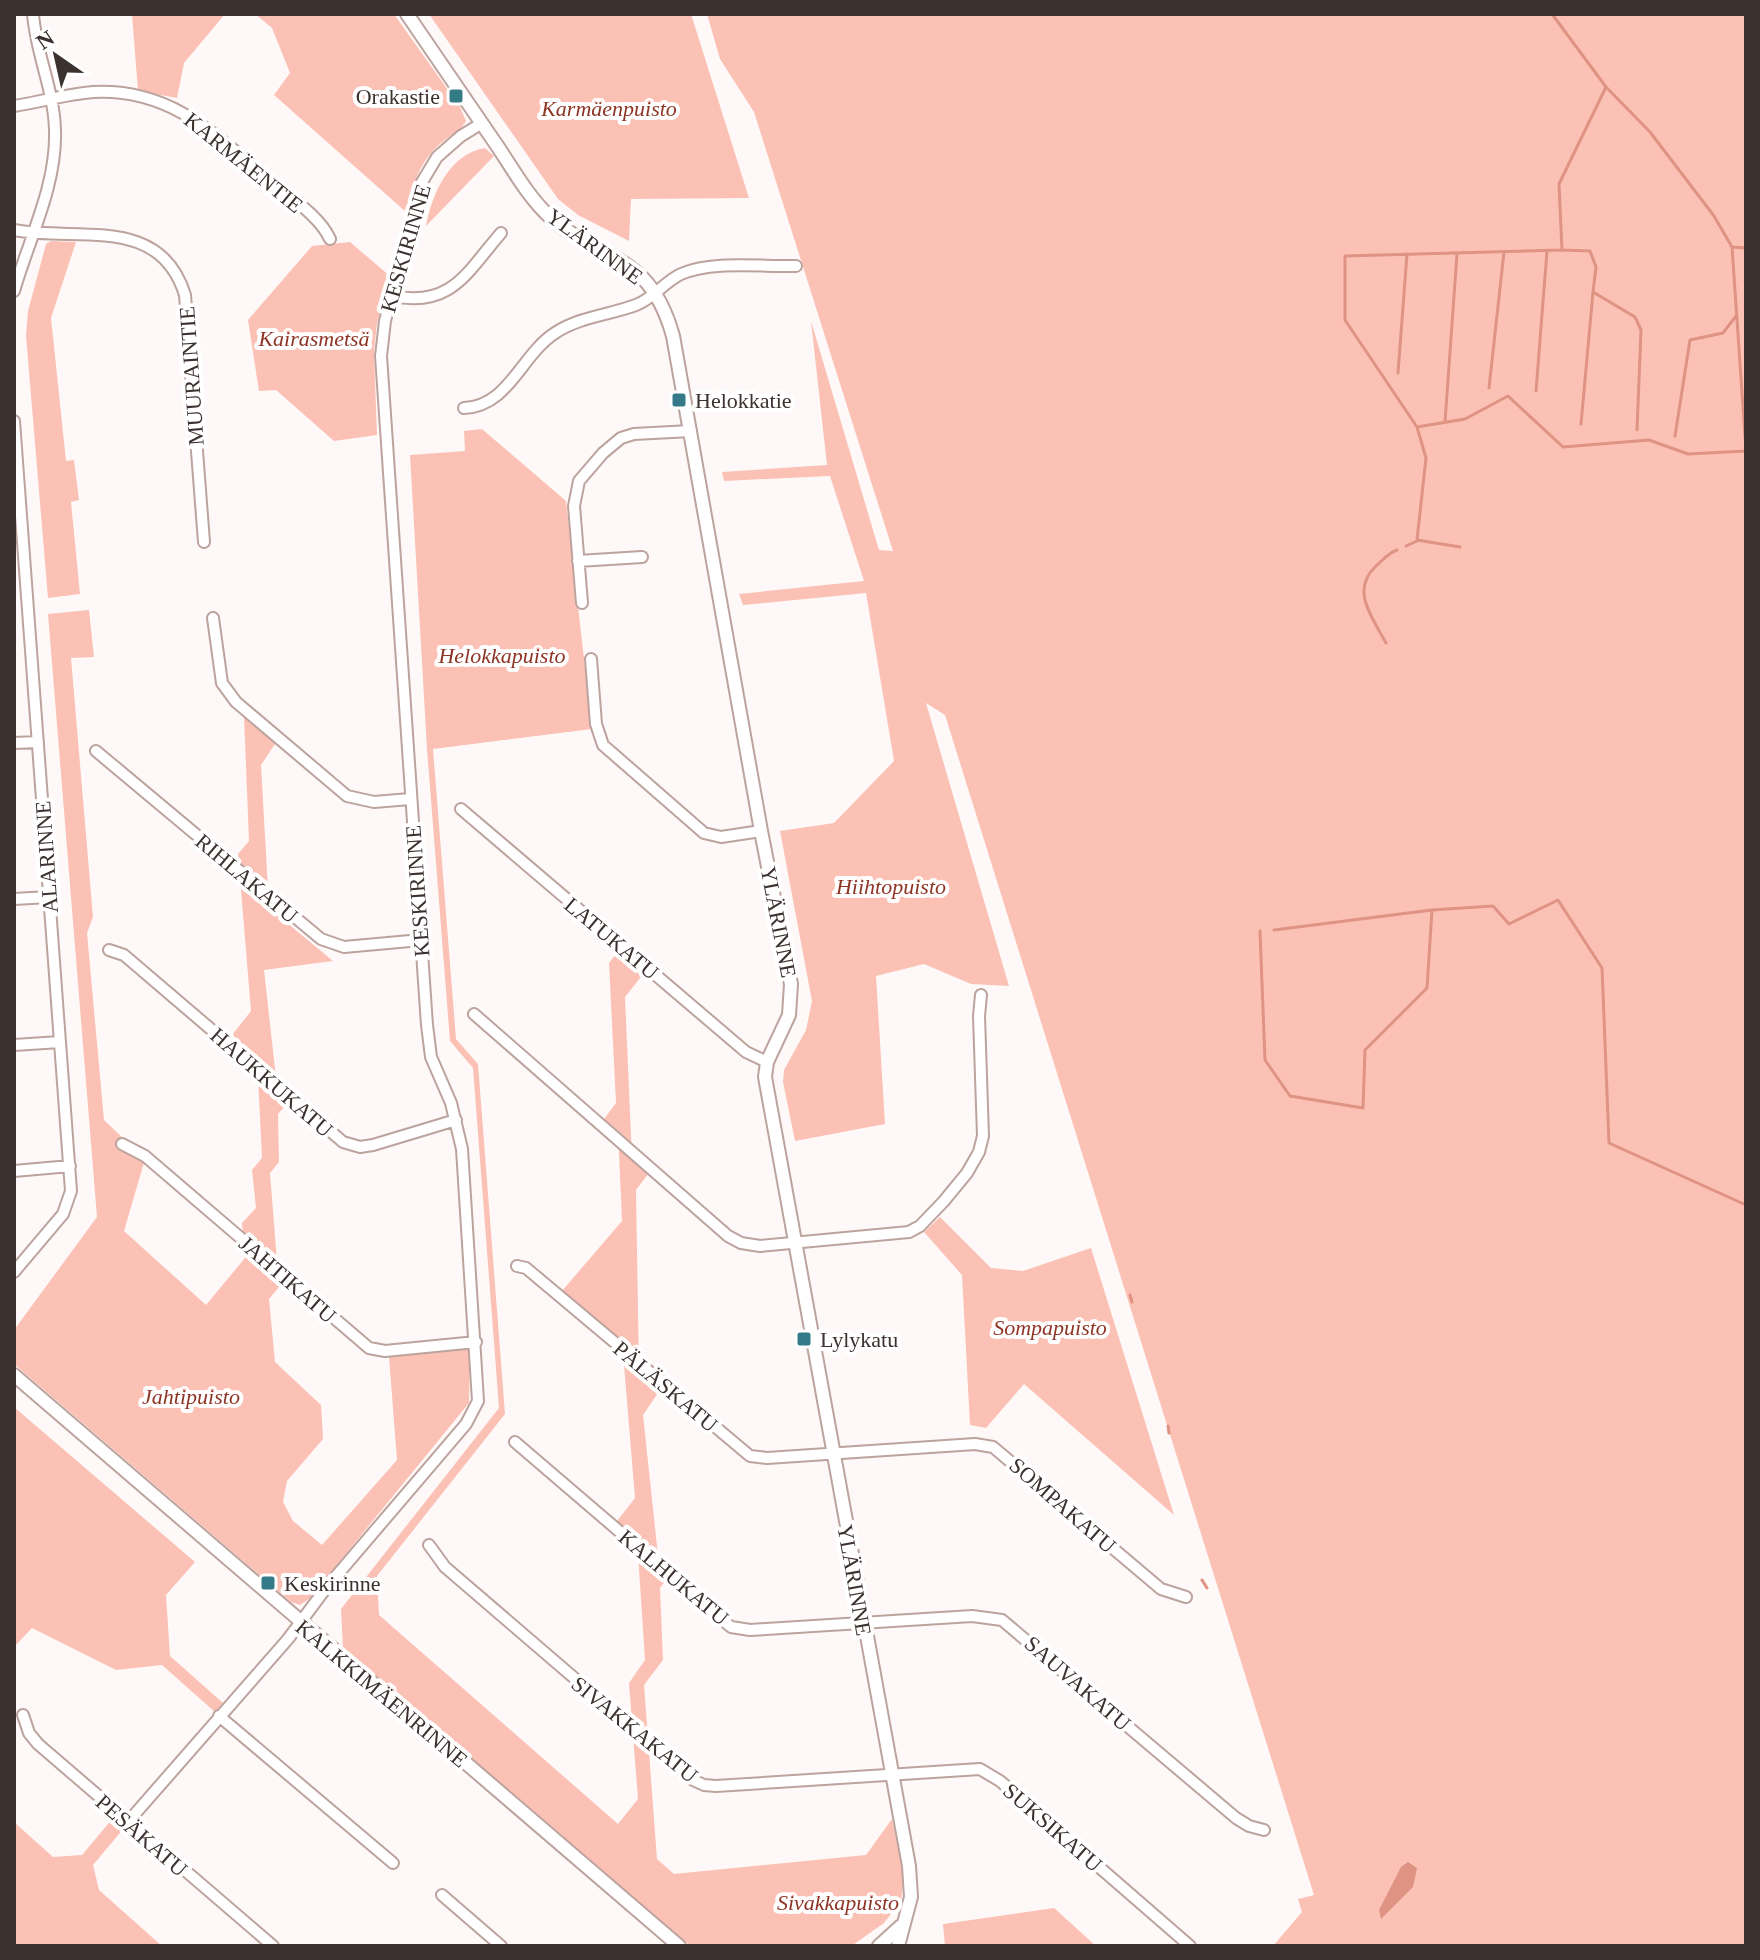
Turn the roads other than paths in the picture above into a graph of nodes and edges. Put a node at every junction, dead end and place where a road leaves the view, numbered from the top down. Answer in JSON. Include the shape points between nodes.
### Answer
{"nodes":[{"id":1,"x":33,"y":14,"type":"edge"},
{"id":2,"x":407,"y":14,"type":"edge"},
{"id":3,"x":53,"y":100,"type":"junction"},
{"id":4,"x":14,"y":106,"type":"edge"},
{"id":5,"x":482,"y":123,"type":"junction"},
{"id":6,"x":14,"y":230,"type":"edge"},
{"id":7,"x":32,"y":233,"type":"junction"},
{"id":8,"x":501,"y":233,"type":"dead end"},
{"id":9,"x":330,"y":239,"type":"dead end"},
{"id":10,"x":796,"y":266,"type":"dead end"},
{"id":11,"x":14,"y":291,"type":"edge"},
{"id":12,"x":655,"y":292,"type":"junction"},
{"id":13,"x":392,"y":296,"type":"junction"},
{"id":14,"x":464,"y":408,"type":"dead end"},
{"id":15,"x":14,"y":421,"type":"edge"},
{"id":16,"x":691,"y":431,"type":"junction"},
{"id":17,"x":204,"y":542,"type":"dead end"},
{"id":18,"x":642,"y":557,"type":"dead end"},
{"id":19,"x":578,"y":561,"type":"junction"},
{"id":20,"x":582,"y":603,"type":"dead end"},
{"id":21,"x":213,"y":618,"type":"dead end"},
{"id":22,"x":591,"y":659,"type":"dead end"},
{"id":23,"x":38,"y":742,"type":"junction"},
{"id":24,"x":14,"y":743,"type":"edge"},
{"id":25,"x":96,"y":751,"type":"dead end"},
{"id":26,"x":410,"y":799,"type":"junction"},
{"id":27,"x":461,"y":809,"type":"dead end"},
{"id":28,"x":761,"y":831,"type":"junction"},
{"id":29,"x":49,"y":897,"type":"junction"},
{"id":30,"x":14,"y":899,"type":"edge"},
{"id":31,"x":421,"y":940,"type":"junction"},
{"id":32,"x":109,"y":950,"type":"dead end"},
{"id":33,"x":981,"y":995,"type":"dead end"},
{"id":34,"x":474,"y":1014,"type":"dead end"},
{"id":35,"x":60,"y":1042,"type":"junction"},
{"id":36,"x":14,"y":1045,"type":"edge"},
{"id":37,"x":767,"y":1062,"type":"junction"},
{"id":38,"x":456,"y":1120,"type":"junction"},
{"id":39,"x":122,"y":1144,"type":"dead end"},
{"id":40,"x":70,"y":1166,"type":"junction"},
{"id":41,"x":14,"y":1171,"type":"edge"},
{"id":42,"x":794,"y":1243,"type":"junction"},
{"id":43,"x":517,"y":1266,"type":"dead end"},
{"id":44,"x":14,"y":1272,"type":"edge"},
{"id":45,"x":476,"y":1342,"type":"junction"},
{"id":46,"x":14,"y":1375,"type":"edge"},
{"id":47,"x":515,"y":1442,"type":"dead end"},
{"id":48,"x":833,"y":1454,"type":"junction"},
{"id":49,"x":429,"y":1545,"type":"dead end"},
{"id":50,"x":1186,"y":1597,"type":"dead end"},
{"id":51,"x":300,"y":1622,"type":"junction"},
{"id":52,"x":863,"y":1623,"type":"junction"},
{"id":53,"x":23,"y":1715,"type":"dead end"},
{"id":54,"x":219,"y":1716,"type":"junction"},
{"id":55,"x":892,"y":1774,"type":"junction"},
{"id":56,"x":127,"y":1823,"type":"junction"},
{"id":57,"x":1264,"y":1830,"type":"dead end"},
{"id":58,"x":393,"y":1863,"type":"dead end"},
{"id":59,"x":442,"y":1895,"type":"dead end"},
{"id":60,"x":904,"y":1924,"type":"junction"},
{"id":61,"x":273,"y":1946,"type":"edge"},
{"id":62,"x":501,"y":1946,"type":"edge"},
{"id":63,"x":679,"y":1946,"type":"edge"},
{"id":64,"x":879,"y":1946,"type":"edge"},
{"id":65,"x":898,"y":1946,"type":"edge"},
{"id":66,"x":1190,"y":1946,"type":"edge"}],
"edges":[{"from":1,"to":3,"type":"street"},
{"from":2,"to":5,"type":"street","name":"YLÄRINNE"},
{"from":3,"to":4,"type":"street","name":"KARMÄENTIE"},
{"from":3,"to":7,"type":"street","via":[[53,160]]},
{"from":3,"to":9,"type":"street","name":"KARMÄENTIE","via":[[110,93],[185,112],[314,218]]},
{"from":5,"to":12,"type":"street","name":"YLÄRINNE","via":[[550,217],[625,262]]},
{"from":5,"to":13,"type":"street","name":"KESKIRINNE","via":[[449,145],[429,168]]},
{"from":6,"to":7,"type":"street","name":"MUURAINTIE"},
{"from":7,"to":11,"type":"street"},
{"from":7,"to":17,"type":"street","name":"MUURAINTIE","via":[[131,240],[154,249],[174,267],[185,295]]},
{"from":8,"to":13,"type":"street","via":[[448,291]]},
{"from":10,"to":12,"type":"street","via":[[693,269]]},
{"from":12,"to":14,"type":"street","via":[[637,305],[557,331],[493,400]]},
{"from":12,"to":16,"type":"street","name":"YLÄRINNE","via":[[673,336]]},
{"from":13,"to":26,"type":"street","name":"KESKIRINNE","via":[[381,356]]},
{"from":15,"to":23,"type":"street","name":"ALARINNE"},
{"from":16,"to":19,"type":"street","via":[[628,435],[592,464],[575,493]]},
{"from":16,"to":28,"type":"street","name":"YLÄRINNE"},
{"from":18,"to":19,"type":"street"},
{"from":19,"to":20,"type":"street"},
{"from":21,"to":26,"type":"street","via":[[222,683],[236,702],[347,796],[374,802]]},
{"from":22,"to":28,"type":"street","via":[[597,731],[608,751],[704,833],[721,837]]},
{"from":23,"to":24,"type":"street"},
{"from":23,"to":29,"type":"street","name":"ALARINNE"},
{"from":25,"to":31,"type":"street","name":"RIHLAKATU","via":[[321,939],[344,947]]},
{"from":26,"to":31,"type":"street","name":"KESKIRINNE"},
{"from":27,"to":37,"type":"street","name":"LATUKATU","via":[[746,1052]]},
{"from":28,"to":37,"type":"street","name":"YLÄRINNE","via":[[791,984],[789,1015]]},
{"from":29,"to":30,"type":"street"},
{"from":29,"to":35,"type":"street","name":"ALARINNE"},
{"from":31,"to":38,"type":"street","name":"KESKIRINNE","via":[[429,1048]]},
{"from":32,"to":38,"type":"street","name":"HAUKKUKATU","via":[[124,955],[343,1142],[373,1145]]},
{"from":33,"to":42,"type":"street","via":[[983,1136],[967,1173],[909,1232]]},
{"from":34,"to":42,"type":"street","via":[[734,1240],[760,1246]]},
{"from":35,"to":36,"type":"street"},
{"from":35,"to":40,"type":"street","name":"ALARINNE"},
{"from":37,"to":42,"type":"street","name":"YLÄRINNE","via":[[768,1097]]},
{"from":38,"to":45,"type":"street","name":"KESKIRINNE"},
{"from":39,"to":45,"type":"street","name":"JAHTIKATU","via":[[145,1156],[369,1348]]},
{"from":40,"to":41,"type":"street"},
{"from":40,"to":44,"type":"street","name":"ALARINNE","via":[[68,1207]]},
{"from":42,"to":48,"type":"street","name":"YLÄRINNE"},
{"from":43,"to":48,"type":"street","name":"PÄLÄSKATU","via":[[536,1276],[750,1456]]},
{"from":45,"to":51,"type":"street","name":"KESKIRINNE","via":[[479,1391],[473,1415]]},
{"from":46,"to":51,"type":"street","name":"KALKKIMÄENRINNE"},
{"from":47,"to":52,"type":"street","name":"KALHUKATU","via":[[731,1627]]},
{"from":48,"to":50,"type":"street","name":"SOMPAKATU","via":[[993,1447],[1161,1589]]},
{"from":48,"to":52,"type":"street","name":"YLÄRINNE"},
{"from":49,"to":55,"type":"street","name":"SIVAKKAKATU","via":[[445,1567],[693,1780],[716,1786]]},
{"from":51,"to":54,"type":"street","name":"KESKIRINNE"},
{"from":51,"to":63,"type":"street","name":"KALKKIMÄENRINNE"},
{"from":52,"to":55,"type":"street","name":"YLÄRINNE"},
{"from":52,"to":57,"type":"street","name":"SAUVAKATU","via":[[972,1616],[1002,1620],[1236,1818]]},
{"from":53,"to":56,"type":"street","name":"PESÄKATU","via":[[38,1744]]},
{"from":54,"to":56,"type":"street","name":"KESKIRINNE"},
{"from":54,"to":58,"type":"street"},
{"from":55,"to":60,"type":"street","name":"YLÄRINNE","via":[[910,1879]]},
{"from":55,"to":66,"type":"street","name":"SUKSIKATU","via":[[973,1768],[992,1775]]},
{"from":56,"to":61,"type":"street","name":"PESÄKATU"},
{"from":59,"to":62,"type":"street"},
{"from":60,"to":64,"type":"street"},
{"from":60,"to":65,"type":"street","name":"YLÄRINNE"}]}
